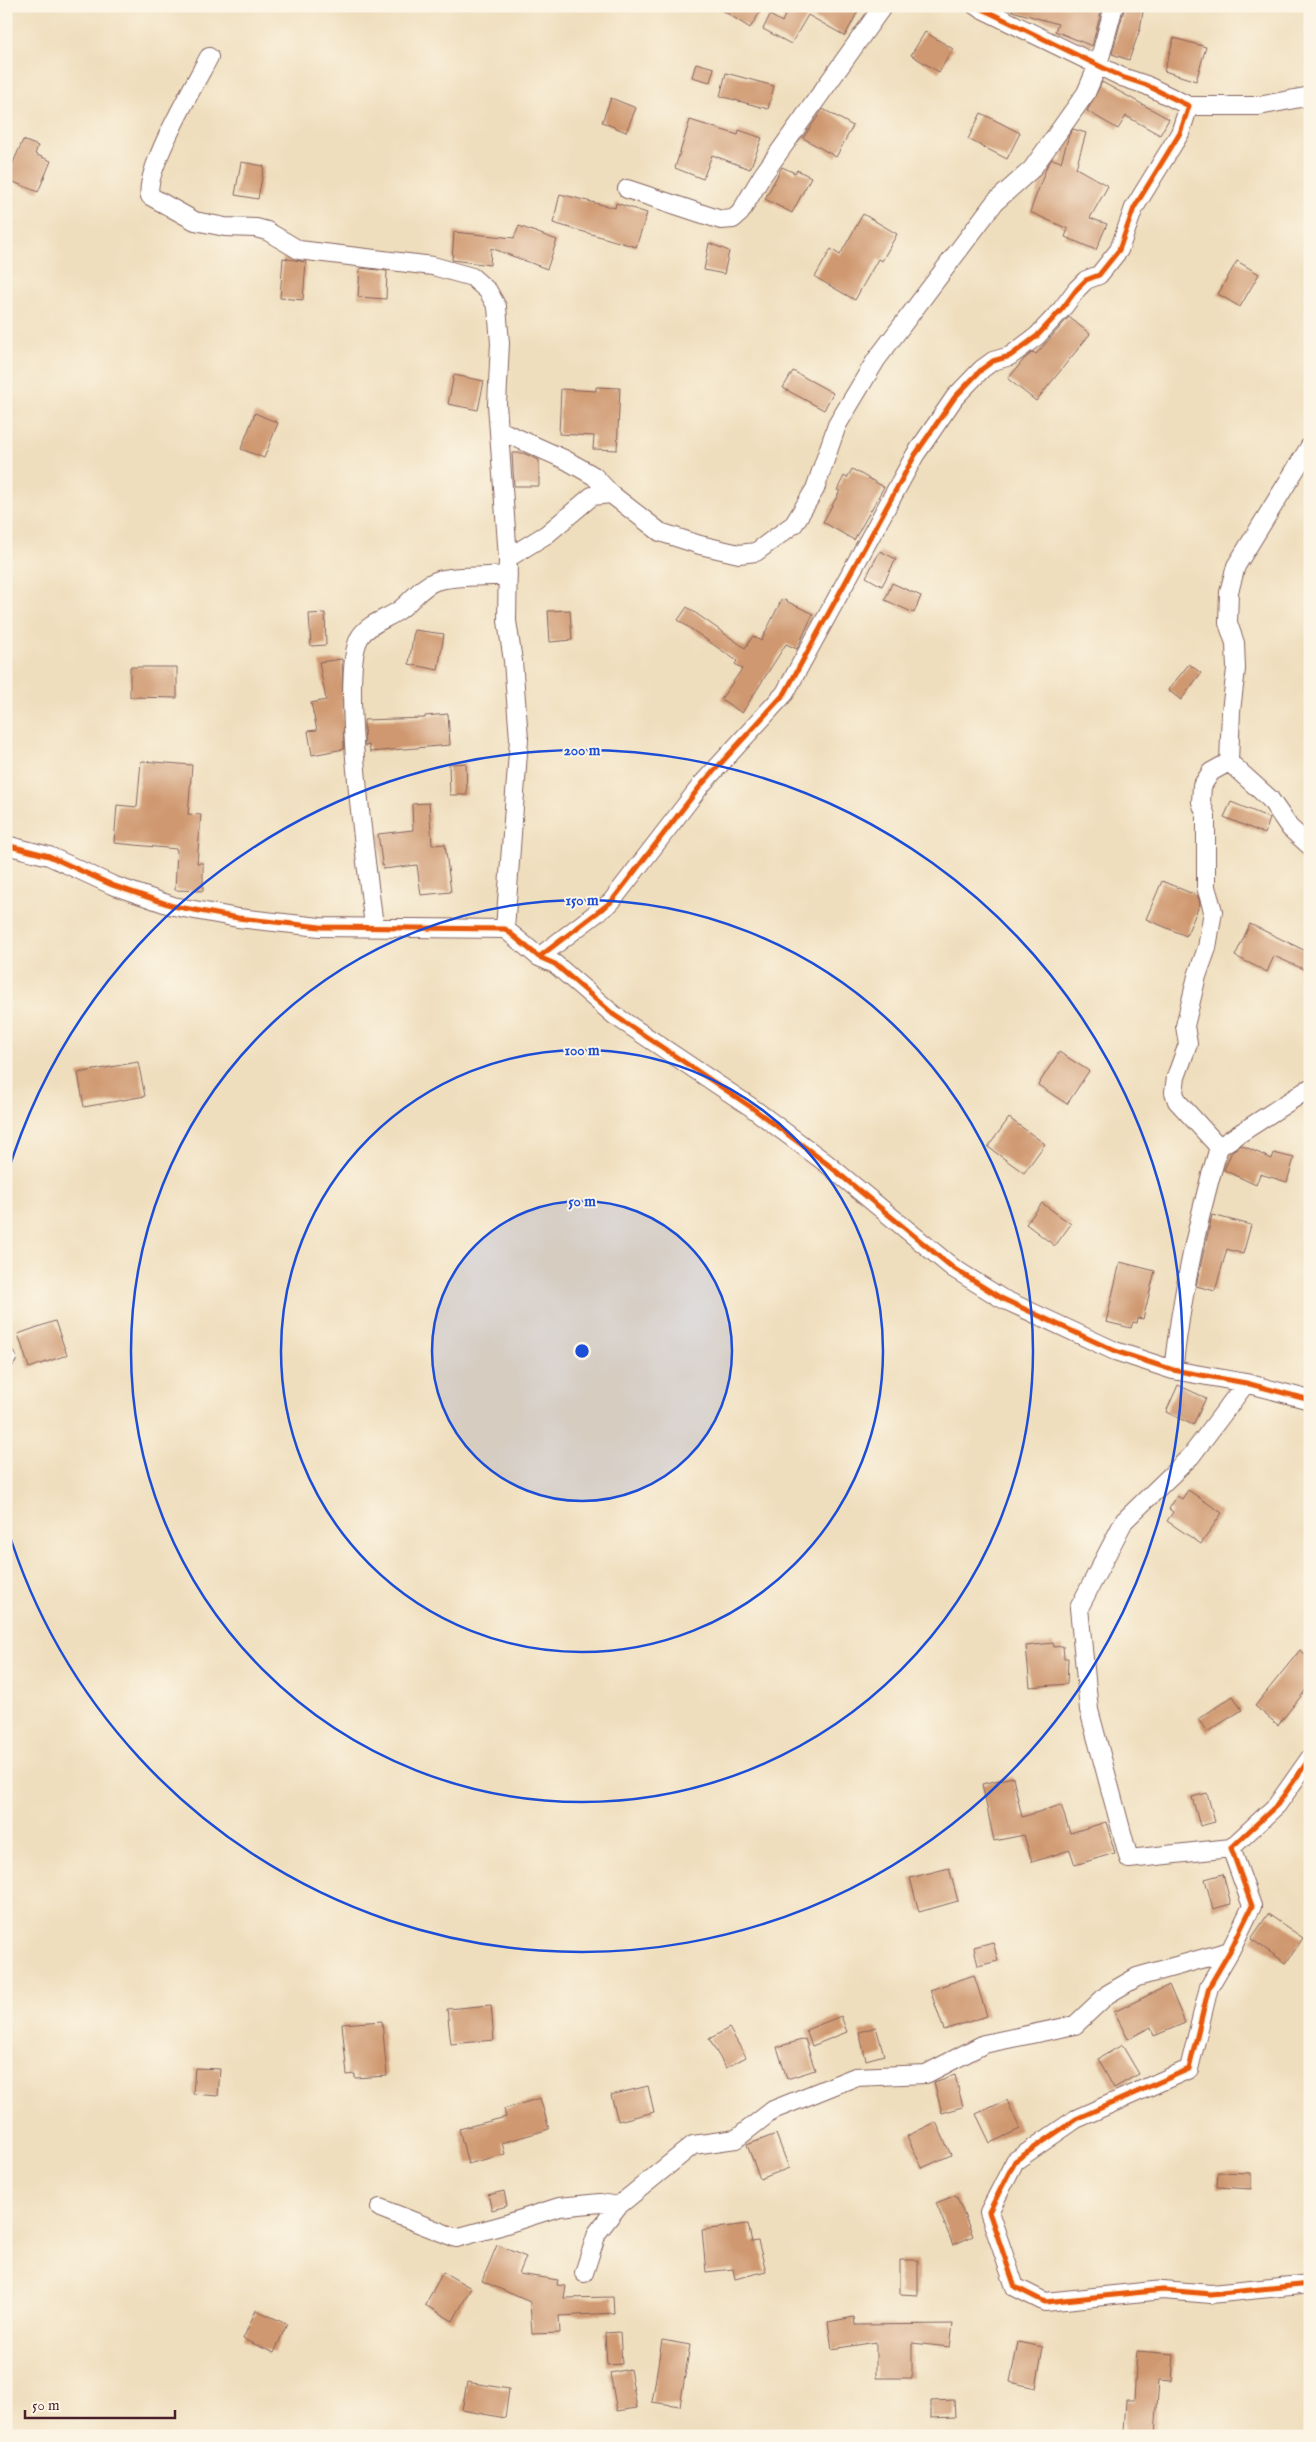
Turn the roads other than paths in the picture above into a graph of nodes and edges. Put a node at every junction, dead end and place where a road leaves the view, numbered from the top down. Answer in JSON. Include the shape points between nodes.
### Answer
{"nodes":[{"id":1,"x":976,"y":6,"type":"edge"},
{"id":2,"x":1114,"y":6,"type":"edge"},
{"id":3,"x":876,"y":9,"type":"edge"},
{"id":4,"x":209,"y":57,"type":"dead end"},
{"id":5,"x":1098,"y":65,"type":"junction"},
{"id":6,"x":1310,"y":96,"type":"edge"},
{"id":7,"x":1189,"y":106,"type":"junction"},
{"id":8,"x":627,"y":189,"type":"dead end"},
{"id":9,"x":499,"y":430,"type":"junction"},
{"id":10,"x":1310,"y":446,"type":"edge"},
{"id":11,"x":611,"y":494,"type":"junction"},
{"id":12,"x":508,"y":558,"type":"junction"},
{"id":13,"x":508,"y":576,"type":"junction"},
{"id":14,"x":1230,"y":762,"type":"junction"},
{"id":15,"x":6,"y":845,"type":"edge"},
{"id":16,"x":1310,"y":846,"type":"edge"},
{"id":17,"x":374,"y":926,"type":"junction"},
{"id":18,"x":504,"y":928,"type":"junction"},
{"id":19,"x":539,"y":956,"type":"junction"},
{"id":20,"x":1310,"y":1088,"type":"edge"},
{"id":21,"x":1219,"y":1147,"type":"junction"},
{"id":22,"x":1173,"y":1370,"type":"junction"},
{"id":23,"x":1246,"y":1383,"type":"junction"},
{"id":24,"x":1310,"y":1400,"type":"edge"},
{"id":25,"x":1310,"y":1758,"type":"edge"},
{"id":26,"x":1231,"y":1848,"type":"junction"},
{"id":27,"x":1230,"y":1951,"type":"junction"},
{"id":28,"x":618,"y":2206,"type":"junction"},
{"id":29,"x":380,"y":2208,"type":"dead end"},
{"id":30,"x":584,"y":2273,"type":"dead end"},
{"id":31,"x":1310,"y":2284,"type":"edge"}],
"edges":[{"from":1,"to":5,"type":"street"},
{"from":2,"to":5,"type":"street"},
{"from":3,"to":8,"type":"street","via":[[733,219],[721,220]]},
{"from":4,"to":9,"type":"street","via":[[171,129],[148,189],[150,196],[196,221],[267,231],[299,250],[396,260],[472,277],[488,291],[497,306]]},
{"from":5,"to":7,"type":"street"},
{"from":5,"to":11,"type":"street","via":[[1086,93],[1032,169],[995,202],[876,360],[837,426],[815,489],[794,524],[756,552],[739,554],[660,532]]},
{"from":6,"to":7,"type":"street","via":[[1259,106]]},
{"from":7,"to":19,"type":"street","via":[[1180,133],[1134,208],[1119,250],[1098,275],[1077,289],[1037,336],[1010,356],[993,361],[982,369],[955,397],[915,455],[785,693],[702,784],[611,902]]},
{"from":9,"to":11,"type":"street","via":[[536,445],[594,476]]},
{"from":9,"to":12,"type":"street"},
{"from":10,"to":14,"type":"street","via":[[1236,566],[1229,592],[1228,623],[1236,669]]},
{"from":11,"to":12,"type":"street","via":[[592,496],[548,534]]},
{"from":12,"to":13,"type":"street"},
{"from":13,"to":17,"type":"street","via":[[435,581],[360,636],[352,669],[354,743]]},
{"from":13,"to":18,"type":"street","via":[[507,621],[518,739]]},
{"from":14,"to":16,"type":"street","via":[[1270,799],[1290,828]]},
{"from":14,"to":21,"type":"street","via":[[1211,772],[1202,786],[1206,816],[1206,887],[1213,911],[1207,948],[1185,1026],[1188,1044],[1174,1092],[1177,1101]]},
{"from":15,"to":17,"type":"street","via":[[49,856],[112,885],[174,906],[302,925]]},
{"from":17,"to":18,"type":"street"},
{"from":18,"to":19,"type":"street"},
{"from":19,"to":22,"type":"street","via":[[554,964],[614,1015],[751,1107],[954,1268],[1001,1298],[1115,1351]]},
{"from":20,"to":21,"type":"street"},
{"from":21,"to":22,"type":"street","via":[[1204,1198],[1183,1299]]},
{"from":22,"to":23,"type":"street"},
{"from":23,"to":24,"type":"street"},
{"from":23,"to":26,"type":"street","via":[[1191,1456],[1124,1522],[1079,1608],[1089,1710],[1129,1859]]},
{"from":25,"to":26,"type":"street","via":[[1277,1805]]},
{"from":26,"to":27,"type":"street","via":[[1252,1906]]},
{"from":27,"to":28,"type":"street","via":[[1137,1976],[1108,1994],[1075,2025],[984,2044],[926,2074],[855,2077],[773,2110],[736,2139],[693,2145]]},
{"from":27,"to":31,"type":"street","via":[[1209,1987],[1189,2068],[1076,2119],[1015,2161],[989,2212],[1015,2287],[1045,2302],[1163,2290],[1211,2294]]},
{"from":28,"to":29,"type":"street","via":[[600,2203],[559,2207],[456,2238]]},
{"from":28,"to":30,"type":"street","via":[[597,2233]]}]}
